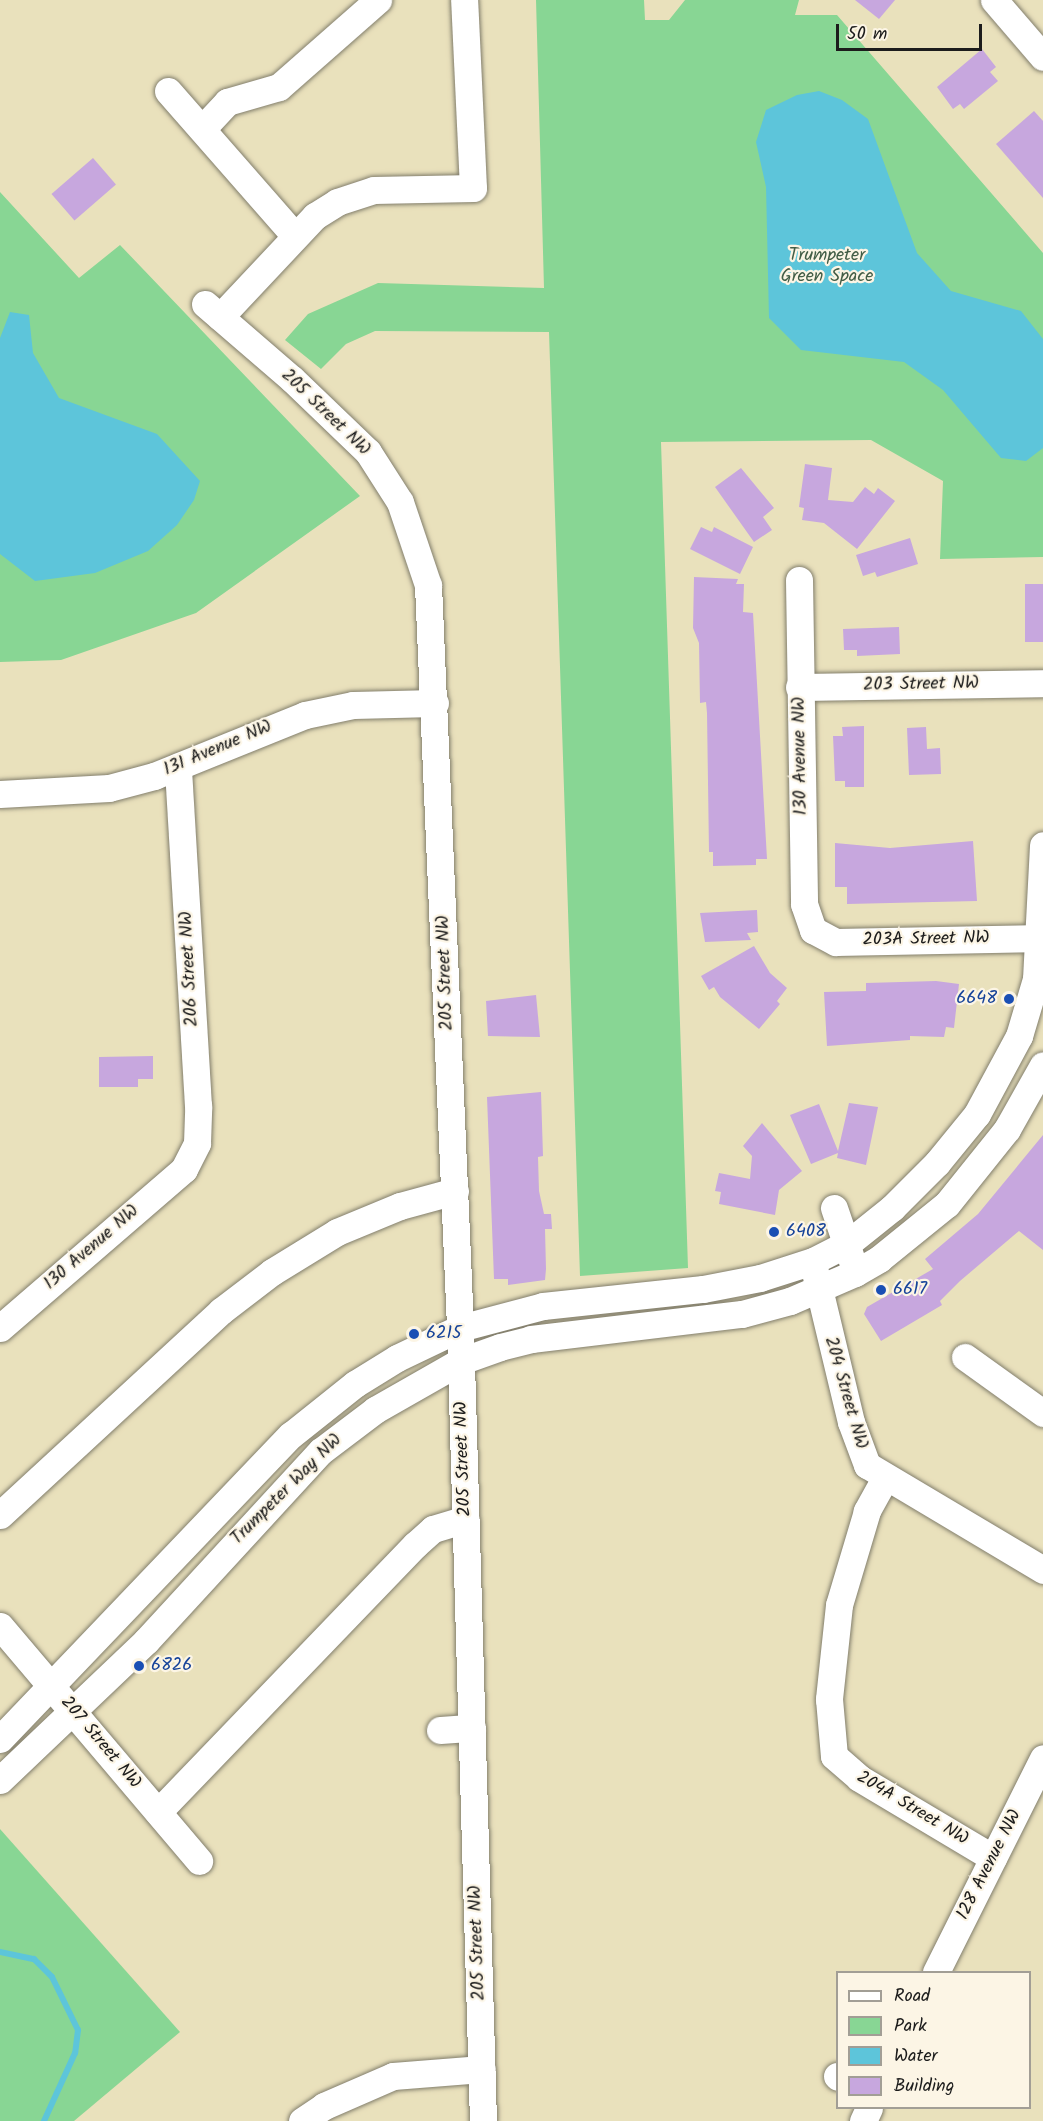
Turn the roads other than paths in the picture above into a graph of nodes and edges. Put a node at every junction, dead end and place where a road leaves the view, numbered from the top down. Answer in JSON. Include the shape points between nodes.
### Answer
{"nodes":[{"id":1,"x":378,"y":0,"type":"edge"},
{"id":2,"x":464,"y":0,"type":"edge"},
{"id":3,"x":994,"y":0,"type":"edge"},
{"id":4,"x":1043,"y":57,"type":"edge"},
{"id":5,"x":168,"y":91,"type":"dead end"},
{"id":6,"x":202,"y":129,"type":"junction"},
{"id":7,"x":295,"y":236,"type":"junction"},
{"id":8,"x":799,"y":580,"type":"dead end"},
{"id":9,"x":1043,"y":683,"type":"edge"},
{"id":10,"x":800,"y":687,"type":"junction"},
{"id":11,"x":435,"y":703,"type":"junction"},
{"id":12,"x":178,"y":767,"type":"junction"},
{"id":13,"x":0,"y":794,"type":"edge"},
{"id":14,"x":1043,"y":845,"type":"edge"},
{"id":15,"x":813,"y":930,"type":"joint"},
{"id":16,"x":1040,"y":938,"type":"edge"},
{"id":17,"x":1043,"y":1065,"type":"edge"},
{"id":18,"x":184,"y":1169,"type":"joint"},
{"id":19,"x":455,"y":1191,"type":"junction"},
{"id":20,"x":834,"y":1208,"type":"dead end"},
{"id":21,"x":847,"y":1244,"type":"junction"},
{"id":22,"x":813,"y":1261,"type":"junction"},
{"id":23,"x":855,"y":1273,"type":"junction"},
{"id":24,"x":817,"y":1290,"type":"junction"},
{"id":25,"x":0,"y":1328,"type":"edge"},
{"id":26,"x":460,"y":1328,"type":"junction"},
{"id":27,"x":965,"y":1357,"type":"dead end"},
{"id":28,"x":461,"y":1361,"type":"junction"},
{"id":29,"x":1043,"y":1413,"type":"edge"},
{"id":30,"x":885,"y":1478,"type":"junction"},
{"id":31,"x":0,"y":1515,"type":"edge"},
{"id":32,"x":466,"y":1519,"type":"junction"},
{"id":33,"x":1043,"y":1570,"type":"edge"},
{"id":34,"x":0,"y":1626,"type":"edge"},
{"id":35,"x":52,"y":1687,"type":"junction"},
{"id":36,"x":75,"y":1711,"type":"junction"},
{"id":37,"x":472,"y":1728,"type":"junction"},
{"id":38,"x":440,"y":1730,"type":"dead end"},
{"id":39,"x":0,"y":1739,"type":"edge"},
{"id":40,"x":1043,"y":1758,"type":"edge"},
{"id":41,"x":0,"y":1780,"type":"edge"},
{"id":42,"x":158,"y":1812,"type":"junction"},
{"id":43,"x":993,"y":1858,"type":"junction"},
{"id":44,"x":199,"y":1861,"type":"dead end"},
{"id":45,"x":936,"y":1971,"type":"edge"},
{"id":46,"x":482,"y":2069,"type":"junction"},
{"id":47,"x":302,"y":2121,"type":"edge"},
{"id":48,"x":483,"y":2121,"type":"edge"}],
"edges":[{"from":1,"to":6,"type":"street","via":[[279,87],[227,102]]},
{"from":2,"to":7,"type":"street","via":[[473,188],[382,189],[356,194],[315,216]]},
{"from":3,"to":4,"type":"street"},
{"from":5,"to":6,"type":"street"},
{"from":6,"to":7,"type":"street"},
{"from":7,"to":11,"type":"street","name":"205 Street NW","via":[[213,311],[345,427],[368,452],[400,502],[428,585]]},
{"from":8,"to":10,"type":"street","name":"130 Avenue NW"},
{"from":9,"to":10,"type":"street","name":"203 Street NW"},
{"from":10,"to":15,"type":"street","name":"130 Avenue NW","via":[[804,904]]},
{"from":11,"to":12,"type":"street","name":"131 Avenue NW","via":[[353,705],[305,715]]},
{"from":11,"to":19,"type":"street","name":"205 Street NW"},
{"from":12,"to":13,"type":"street","name":"131 Avenue NW","via":[[108,788]]},
{"from":12,"to":18,"type":"street","name":"206 Street NW","via":[[198,1106],[197,1143]]},
{"from":14,"to":16,"type":"street","name":"Trumpeter Way NW"},
{"from":15,"to":16,"type":"street","name":"203A Street NW","via":[[836,942]]},
{"from":16,"to":21,"type":"street","name":"Trumpeter Way NW","via":[[1036,979],[1019,1036],[977,1114],[937,1164]]},
{"from":17,"to":23,"type":"street","name":"Trumpeter Way NW","via":[[1006,1129],[947,1204],[879,1259]]},
{"from":18,"to":25,"type":"street","name":"130 Avenue NW"},
{"from":19,"to":26,"type":"street","name":"205 Street NW"},
{"from":19,"to":31,"type":"street","via":[[400,1206],[337,1232],[272,1272],[221,1311]]},
{"from":20,"to":21,"type":"street"},
{"from":21,"to":22,"type":"street","name":"Trumpeter Way NW"},
{"from":21,"to":23,"type":"street"},
{"from":22,"to":24,"type":"street","name":"204 Street NW"},
{"from":22,"to":26,"type":"street","name":"Trumpeter Way NW","via":[[726,1285],[543,1306]]},
{"from":23,"to":24,"type":"street","name":"Trumpeter Way NW"},
{"from":24,"to":28,"type":"street","name":"Trumpeter Way NW","via":[[742,1314],[531,1339]]},
{"from":24,"to":30,"type":"street","name":"204 Street NW","via":[[860,1448],[867,1465]]},
{"from":26,"to":28,"type":"street","name":"205 Street NW"},
{"from":26,"to":35,"type":"street","name":"Trumpeter Way NW","via":[[397,1358],[355,1384],[291,1435]]},
{"from":27,"to":29,"type":"street"},
{"from":28,"to":32,"type":"street","name":"205 Street NW"},
{"from":28,"to":36,"type":"street","name":"Trumpeter Way NW","via":[[375,1410],[321,1451],[146,1641]]},
{"from":30,"to":33,"type":"street","name":"204 Street NW"},
{"from":30,"to":43,"type":"street","name":"204A Street NW","via":[[867,1511],[839,1605],[829,1699],[834,1756],[859,1778]]},
{"from":32,"to":37,"type":"street","name":"205 Street NW"},
{"from":32,"to":42,"type":"street","via":[[434,1529],[415,1545]]},
{"from":34,"to":35,"type":"street","name":"207 Street NW"},
{"from":35,"to":36,"type":"street","name":"207 Street NW"},
{"from":35,"to":39,"type":"street","name":"Trumpeter Way NW"},
{"from":36,"to":41,"type":"street","name":"Trumpeter Way NW"},
{"from":36,"to":42,"type":"street","name":"207 Street NW"},
{"from":37,"to":38,"type":"street"},
{"from":37,"to":46,"type":"street","name":"205 Street NW"},
{"from":40,"to":43,"type":"street","name":"128 Avenue NW"},
{"from":42,"to":44,"type":"street","name":"207 Street NW"},
{"from":43,"to":45,"type":"street","name":"128 Avenue NW"},
{"from":46,"to":47,"type":"street","via":[[393,2076],[324,2106]]},
{"from":46,"to":48,"type":"street","name":"205 Street NW"}]}
